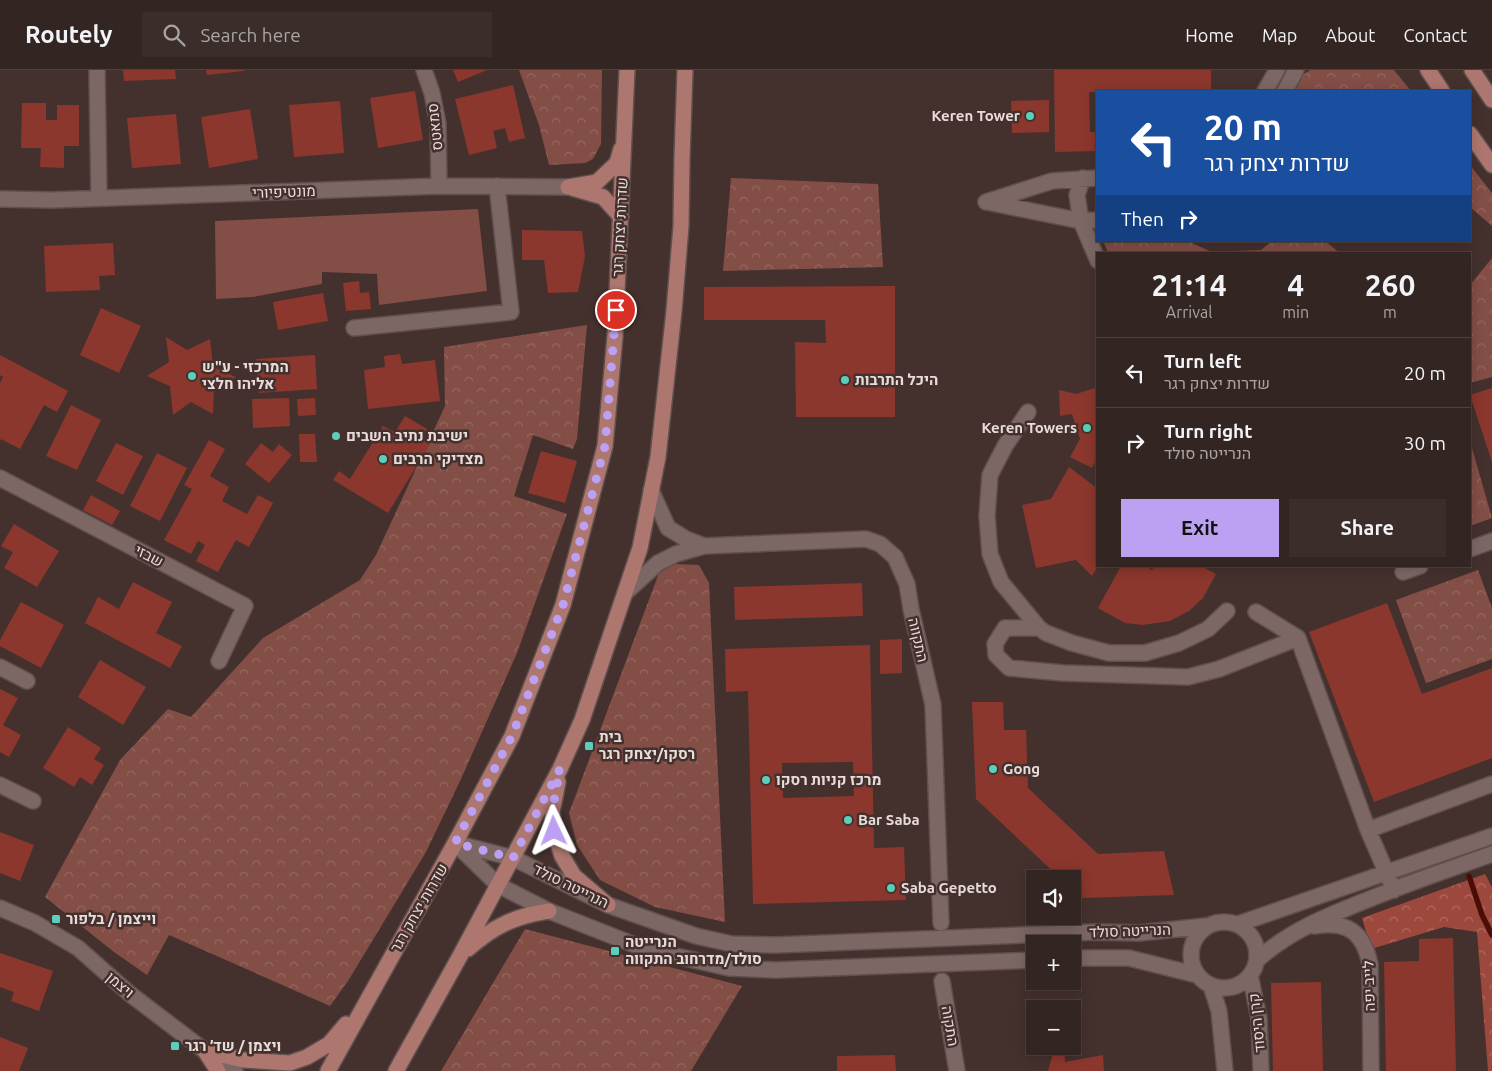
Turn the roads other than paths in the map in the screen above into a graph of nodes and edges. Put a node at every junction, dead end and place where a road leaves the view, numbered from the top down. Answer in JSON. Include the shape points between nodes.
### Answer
{"nodes":[{"id":1,"x":97,"y":70,"type":"edge"},
{"id":2,"x":424,"y":70,"type":"edge"},
{"id":3,"x":627,"y":70,"type":"edge"},
{"id":4,"x":685,"y":70,"type":"edge"},
{"id":5,"x":1277,"y":70,"type":"edge"},
{"id":6,"x":1296,"y":70,"type":"edge"},
{"id":7,"x":1472,"y":70,"type":"edge"},
{"id":8,"x":1428,"y":72,"type":"edge"},
{"id":9,"x":1266,"y":90,"type":"edge"},
{"id":10,"x":1286,"y":90,"type":"edge"},
{"id":11,"x":1441,"y":90,"type":"edge"},
{"id":12,"x":1492,"y":100,"type":"edge"},
{"id":13,"x":1471,"y":135,"type":"edge"},
{"id":14,"x":624,"y":138,"type":"junction"},
{"id":15,"x":1492,"y":165,"type":"edge"},
{"id":16,"x":1090,"y":178,"type":"edge"},
{"id":17,"x":439,"y":186,"type":"junction"},
{"id":18,"x":497,"y":186,"type":"junction"},
{"id":19,"x":568,"y":187,"type":"junction"},
{"id":20,"x":99,"y":198,"type":"junction"},
{"id":21,"x":0,"y":199,"type":"edge"},
{"id":22,"x":621,"y":217,"type":"junction"},
{"id":23,"x":1096,"y":220,"type":"edge"},
{"id":24,"x":1081,"y":221,"type":"junction"},
{"id":25,"x":1096,"y":256,"type":"edge"},
{"id":26,"x":354,"y":328,"type":"dead end"},
{"id":27,"x":1028,"y":412,"type":"dead end"},
{"id":28,"x":0,"y":478,"type":"edge"},
{"id":29,"x":651,"y":490,"type":"junction"},
{"id":30,"x":1492,"y":541,"type":"edge"},
{"id":31,"x":704,"y":546,"type":"junction"},
{"id":32,"x":1471,"y":549,"type":"edge"},
{"id":33,"x":1417,"y":567,"type":"edge"},
{"id":34,"x":1403,"y":572,"type":"dead end"},
{"id":35,"x":625,"y":593,"type":"junction"},
{"id":36,"x":1227,"y":611,"type":"dead end"},
{"id":37,"x":1256,"y":612,"type":"dead end"},
{"id":38,"x":1039,"y":628,"type":"junction"},
{"id":39,"x":1298,"y":638,"type":"junction"},
{"id":40,"x":219,"y":661,"type":"dead end"},
{"id":41,"x":0,"y":667,"type":"edge"},
{"id":42,"x":27,"y":681,"type":"dead end"},
{"id":43,"x":560,"y":769,"type":"junction"},
{"id":44,"x":1492,"y":784,"type":"edge"},
{"id":45,"x":0,"y":785,"type":"edge"},
{"id":46,"x":33,"y":801,"type":"dead end"},
{"id":47,"x":1368,"y":830,"type":"junction"},
{"id":48,"x":1492,"y":836,"type":"edge"},
{"id":49,"x":455,"y":843,"type":"junction"},
{"id":50,"x":1492,"y":854,"type":"edge"},
{"id":51,"x":513,"y":858,"type":"junction"},
{"id":52,"x":1387,"y":873,"type":"junction"},
{"id":53,"x":498,"y":885,"type":"junction"},
{"id":54,"x":1394,"y":890,"type":"junction"},
{"id":55,"x":608,"y":905,"type":"junction"},
{"id":56,"x":0,"y":908,"type":"edge"},
{"id":57,"x":549,"y":911,"type":"junction"},
{"id":58,"x":941,"y":923,"type":"dead end"},
{"id":59,"x":1238,"y":924,"type":"junction"},
{"id":60,"x":1206,"y":926,"type":"junction"},
{"id":61,"x":1300,"y":929,"type":"junction"},
{"id":62,"x":460,"y":956,"type":"junction"},
{"id":63,"x":1081,"y":958,"type":"edge"},
{"id":64,"x":1026,"y":960,"type":"edge"},
{"id":65,"x":1257,"y":960,"type":"junction"},
{"id":66,"x":1197,"y":975,"type":"junction"},
{"id":67,"x":1250,"y":976,"type":"junction"},
{"id":68,"x":942,"y":981,"type":"dead end"},
{"id":69,"x":1211,"y":986,"type":"junction"},
{"id":70,"x":366,"y":1000,"type":"junction"},
{"id":71,"x":205,"y":1051,"type":"junction"},
{"id":72,"x":218,"y":1071,"type":"edge"},
{"id":73,"x":235,"y":1071,"type":"edge"},
{"id":74,"x":328,"y":1071,"type":"edge"},
{"id":75,"x":396,"y":1071,"type":"edge"},
{"id":76,"x":957,"y":1071,"type":"edge"},
{"id":77,"x":1225,"y":1071,"type":"edge"},
{"id":78,"x":1261,"y":1071,"type":"edge"},
{"id":79,"x":1371,"y":1071,"type":"edge"}],
"edges":[{"from":1,"to":20,"type":"street"},
{"from":2,"to":17,"type":"street","name":"סמאטס","via":[[438,124]]},
{"from":3,"to":14,"type":"main road","name":"שדרות יצחק רגר"},
{"from":4,"to":29,"type":"main road","via":[[681,226],[659,447]]},
{"from":5,"to":9,"type":"street"},
{"from":6,"to":10,"type":"street"},
{"from":7,"to":12,"type":"main road"},
{"from":8,"to":11,"type":"main road"},
{"from":13,"to":15,"type":"main road"},
{"from":14,"to":19,"type":"main road","via":[[617,163],[596,182]]},
{"from":14,"to":22,"type":"main road","name":"שדרות יצחק רגר"},
{"from":16,"to":24,"type":"street","via":[[1077,195]]},
{"from":16,"to":24,"type":"street","via":[[1052,181],[986,202]]},
{"from":17,"to":18,"type":"street","name":"מונטיפיורי"},
{"from":17,"to":20,"type":"street","name":"מונטיפיורי"},
{"from":18,"to":19,"type":"street","name":"מונטיפיורי"},
{"from":18,"to":26,"type":"street","via":[[511,312]]},
{"from":19,"to":22,"type":"main road","via":[[603,197]]},
{"from":20,"to":21,"type":"street","name":"מונטיפיורי"},
{"from":22,"to":49,"type":"main road","name":"שדרות יצחק רגר","via":[[605,446],[563,605],[512,736]]},
{"from":23,"to":24,"type":"street"},
{"from":24,"to":25,"type":"street"},
{"from":27,"to":38,"type":"street","via":[[990,475],[986,516],[990,554],[1001,582]]},
{"from":28,"to":40,"type":"street","name":"שבזי","via":[[245,606]]},
{"from":29,"to":31,"type":"street","name":"התקווה","via":[[668,528]]},
{"from":29,"to":35,"type":"main road","via":[[640,548]]},
{"from":30,"to":32,"type":"street"},
{"from":31,"to":35,"type":"street","name":"התקווה","via":[[658,563]]},
{"from":31,"to":58,"type":"street","name":"התקווה","via":[[866,539],[880,544],[895,557],[908,584],[933,705]]},
{"from":33,"to":34,"type":"street"},
{"from":35,"to":43,"type":"main road","via":[[582,720]]},
{"from":36,"to":38,"type":"street","via":[[1208,629],[1145,654],[1109,653],[1072,643]]},
{"from":37,"to":39,"type":"street"},
{"from":38,"to":39,"type":"street","via":[[1005,628],[995,644],[996,655],[1008,668],[1063,673],[1188,676],[1219,668]]},
{"from":39,"to":47,"type":"street"},
{"from":41,"to":42,"type":"street"},
{"from":43,"to":51,"type":"main road"},
{"from":43,"to":55,"type":"main road","via":[[552,812],[562,856],[574,876]]},
{"from":44,"to":47,"type":"street"},
{"from":45,"to":46,"type":"street"},
{"from":47,"to":52,"type":"street"},
{"from":48,"to":52,"type":"street"},
{"from":49,"to":51,"type":"street","name":"הנרייטה סולד"},
{"from":49,"to":53,"type":"street","name":"הנרייטה סולד"},
{"from":49,"to":70,"type":"main road","name":"שדרות יצחק רגר"},
{"from":50,"to":54,"type":"street"},
{"from":51,"to":53,"type":"main road"},
{"from":51,"to":55,"type":"street","name":"הנרייטה סולד"},
{"from":52,"to":54,"type":"street"},
{"from":52,"to":59,"type":"street"},
{"from":53,"to":57,"type":"street","name":"הנרייטה סולד"},
{"from":53,"to":62,"type":"main road"},
{"from":54,"to":61,"type":"street"},
{"from":55,"to":60,"type":"street","name":"הנרייטה סולד","via":[[696,936],[732,944],[759,945],[1139,933]]},
{"from":56,"to":71,"type":"street","name":"ויצמן","via":[[35,923],[78,948],[130,994]]},
{"from":57,"to":62,"type":"main road","via":[[508,921]]},
{"from":57,"to":64,"type":"street","name":"הנרייטה סולד","via":[[645,949],[729,968],[776,970]]},
{"from":59,"to":60,"type":"street","via":[[1222,922]]},
{"from":59,"to":65,"type":"street","via":[[1254,939]]},
{"from":60,"to":66,"type":"street","via":[[1199,932],[1191,949],[1190,958]]},
{"from":61,"to":65,"type":"street"},
{"from":61,"to":79,"type":"street","name":"לייב יפה","via":[[1326,924],[1340,926],[1362,939],[1370,964]]},
{"from":62,"to":75,"type":"main road"},
{"from":63,"to":66,"type":"street","name":"הנרייטה סולד","via":[[1129,958]]},
{"from":65,"to":67,"type":"street"},
{"from":66,"to":69,"type":"street"},
{"from":67,"to":69,"type":"street","via":[[1237,986]]},
{"from":67,"to":78,"type":"street","name":"קרן היסוד","via":[[1259,1018]]},
{"from":68,"to":76,"type":"street","name":"התקוה"},
{"from":69,"to":77,"type":"street","via":[[1220,1011]]},
{"from":70,"to":71,"type":"main road","via":[[329,1044],[290,1063],[244,1060]]},
{"from":70,"to":74,"type":"main road","name":"שדרות יצחק רגר"},
{"from":71,"to":72,"type":"main road"},
{"from":71,"to":73,"type":"street","name":"ויצמן"}]}
